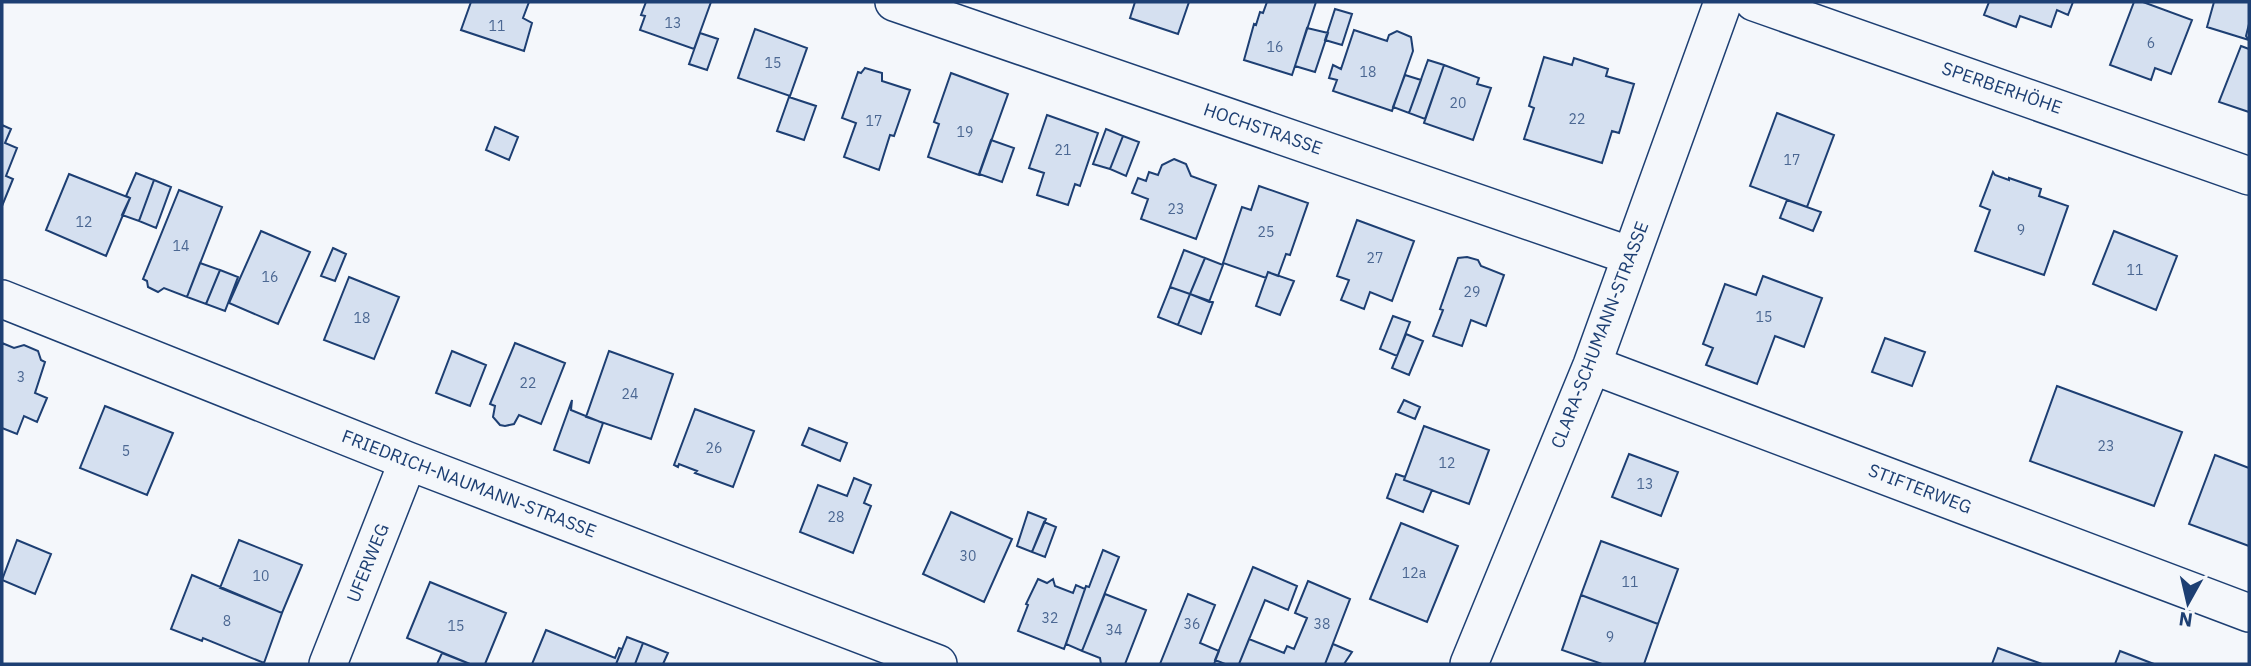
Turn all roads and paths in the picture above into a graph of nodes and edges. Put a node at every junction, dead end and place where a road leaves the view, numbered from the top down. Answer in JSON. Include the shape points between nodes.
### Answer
{"nodes":[{"id":1,"x":894,"y":2,"type":"edge"},
{"id":2,"x":1723,"y":2,"type":"edge"},
{"id":3,"x":1754,"y":2,"type":"edge"},
{"id":4,"x":2249,"y":176,"type":"edge"},
{"id":5,"x":1631,"y":256,"type":"junction"},
{"id":6,"x":2,"y":299,"type":"edge"},
{"id":7,"x":1591,"y":365,"type":"junction"},
{"id":8,"x":408,"y":461,"type":"junction"},
{"id":9,"x":2249,"y":613,"type":"edge"},
{"id":10,"x":327,"y":664,"type":"edge"},
{"id":11,"x":938,"y":664,"type":"edge"},
{"id":12,"x":1469,"y":664,"type":"edge"}],
"edges":[{"from":1,"to":5,"type":"street","name":"HOCHSTRASSE"},
{"from":2,"to":5,"type":"street","name":"CLARA-SCHUMANN-STRASSE"},
{"from":3,"to":4,"type":"street","name":"SPERBERHÖHE"},
{"from":5,"to":7,"type":"street","name":"CLARA-SCHUMANN-STRASSE"},
{"from":6,"to":8,"type":"street","name":"FRIEDRICH-NAUMANN-STRASSE"},
{"from":7,"to":9,"type":"street","name":"STIFTERWEG"},
{"from":7,"to":12,"type":"street","name":"CLARA-SCHUMANN-STRASSE"},
{"from":8,"to":10,"type":"street","name":"UFERWEG"},
{"from":8,"to":11,"type":"street","name":"FRIEDRICH-NAUMANN-STRASSE"}]}
